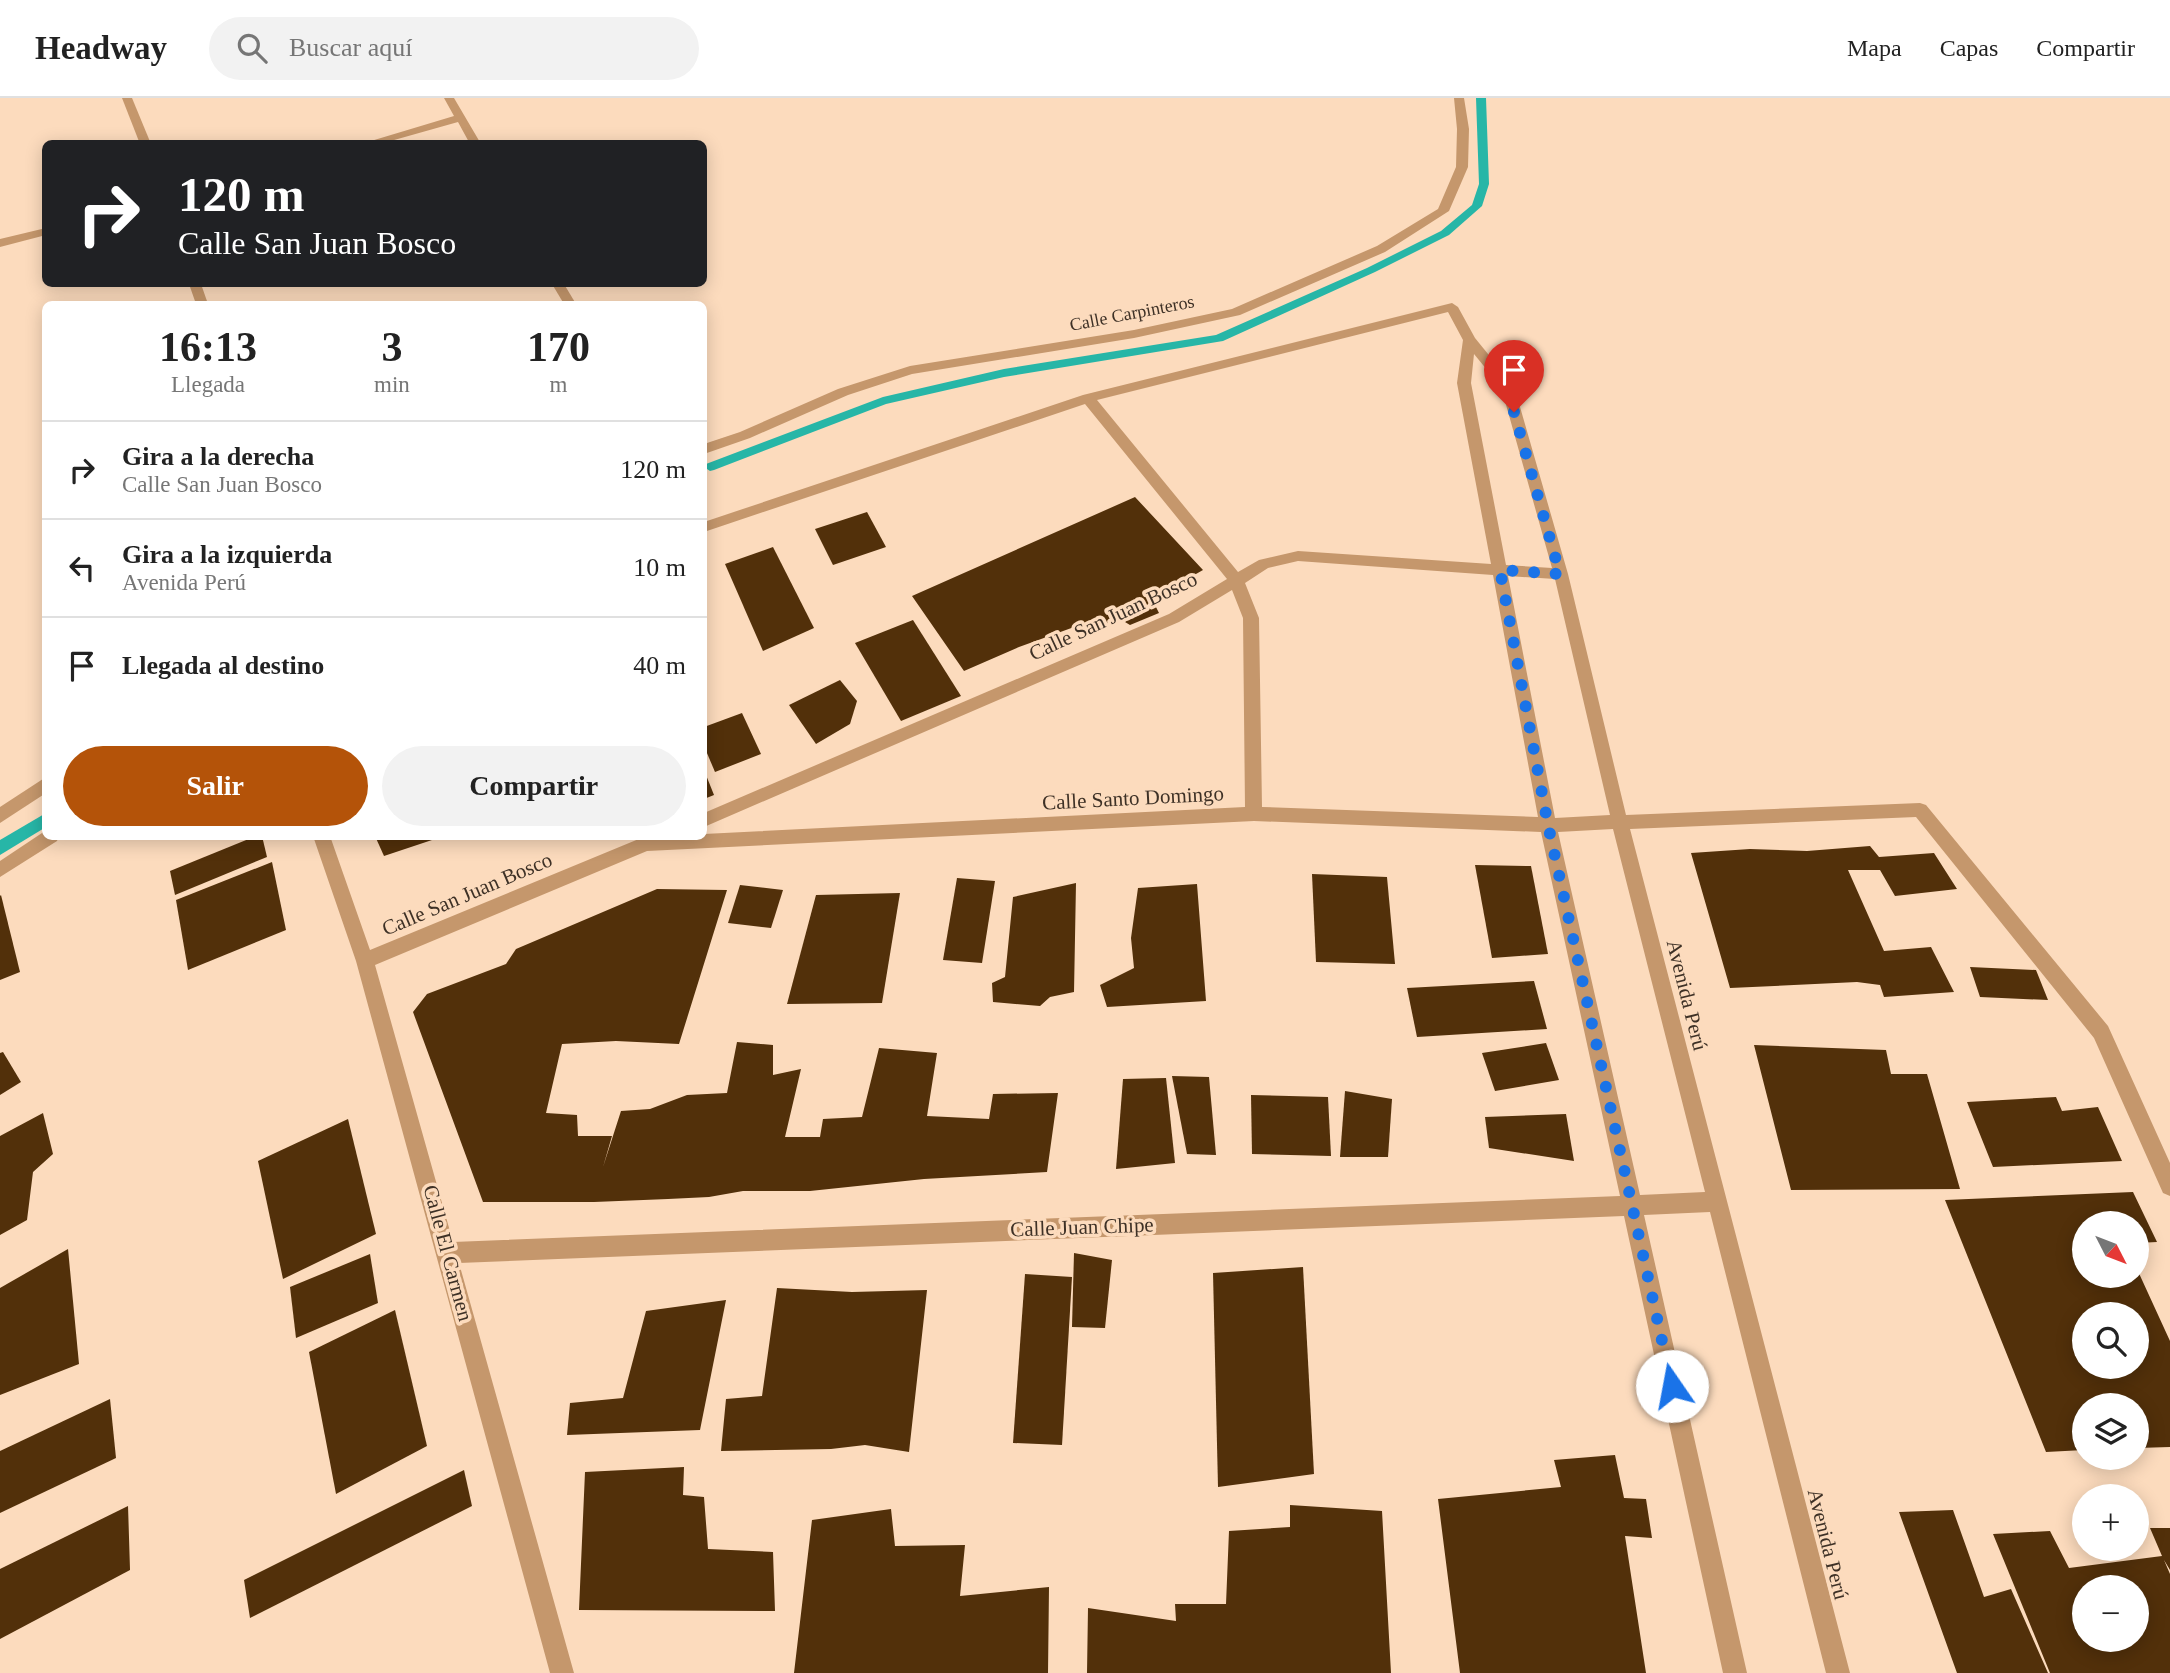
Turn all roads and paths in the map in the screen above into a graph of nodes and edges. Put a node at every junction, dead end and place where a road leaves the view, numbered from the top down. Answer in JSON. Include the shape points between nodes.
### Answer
{"nodes":[{"id":1,"x":127,"y":98,"type":"edge"},
{"id":2,"x":449,"y":98,"type":"edge"},
{"id":3,"x":1459,"y":98,"type":"edge"},
{"id":4,"x":461,"y":118,"type":"junction"},
{"id":5,"x":144,"y":140,"type":"edge"},
{"id":6,"x":381,"y":140,"type":"edge"},
{"id":7,"x":474,"y":140,"type":"edge"},
{"id":8,"x":42,"y":232,"type":"edge"},
{"id":9,"x":0,"y":243,"type":"edge"},
{"id":10,"x":1469,"y":340,"type":"junction"},
{"id":11,"x":1088,"y":398,"type":"junction"},
{"id":12,"x":707,"y":448,"type":"edge"},
{"id":13,"x":707,"y":523,"type":"edge"},
{"id":14,"x":1500,"y":570,"type":"junction"},
{"id":15,"x":1560,"y":574,"type":"junction"},
{"id":16,"x":1236,"y":580,"type":"junction"},
{"id":17,"x":42,"y":787,"type":"edge"},
{"id":18,"x":1254,"y":814,"type":"junction"},
{"id":19,"x":0,"y":816,"type":"edge"},
{"id":20,"x":707,"y":819,"type":"edge"},
{"id":21,"x":1620,"y":823,"type":"junction"},
{"id":22,"x":1548,"y":825,"type":"junction"},
{"id":23,"x":707,"y":838,"type":"edge"},
{"id":24,"x":45,"y":840,"type":"edge"},
{"id":25,"x":322,"y":840,"type":"edge"},
{"id":26,"x":656,"y":840,"type":"edge"},
{"id":27,"x":0,"y":870,"type":"edge"},
{"id":28,"x":365,"y":961,"type":"junction"},
{"id":29,"x":2170,"y":1186,"type":"edge"},
{"id":30,"x":1716,"y":1202,"type":"junction"},
{"id":31,"x":1633,"y":1204,"type":"junction"},
{"id":32,"x":448,"y":1253,"type":"junction"},
{"id":33,"x":562,"y":1673,"type":"edge"},
{"id":34,"x":1735,"y":1673,"type":"edge"},
{"id":35,"x":1838,"y":1673,"type":"edge"}],
"edges":[{"from":1,"to":5,"type":"street"},
{"from":2,"to":4,"type":"street"},
{"from":3,"to":12,"type":"street","name":"Calle Carpinteros","via":[[1462,167],[1443,211],[1381,249],[1236,312],[1134,334],[910,370],[843,391]]},
{"from":4,"to":6,"type":"street"},
{"from":4,"to":7,"type":"street"},
{"from":8,"to":9,"type":"street"},
{"from":10,"to":11,"type":"street","name":"Avenida Perú","via":[[1452,307]]},
{"from":10,"to":14,"type":"street","via":[[1464,383]]},
{"from":10,"to":15,"type":"street","name":"Avenida Perú","via":[[1507,386]]},
{"from":11,"to":13,"type":"street"},
{"from":11,"to":16,"type":"street"},
{"from":14,"to":15,"type":"street","name":"Calle San Juan Bosco"},
{"from":14,"to":16,"type":"street","name":"Calle San Juan Bosco","via":[[1298,556],[1264,564]]},
{"from":14,"to":22,"type":"street"},
{"from":15,"to":21,"type":"street","name":"Avenida Perú"},
{"from":16,"to":18,"type":"street","via":[[1251,618]]},
{"from":16,"to":20,"type":"street","name":"Calle San Juan Bosco","via":[[1174,618]]},
{"from":17,"to":19,"type":"street"},
{"from":18,"to":22,"type":"street","name":"Calle Santo Domingo"},
{"from":18,"to":23,"type":"street","name":"Calle Santo Domingo"},
{"from":21,"to":22,"type":"street","name":"Calle Santo Domingo"},
{"from":21,"to":29,"type":"street","name":"Calle Santo Domingo","via":[[1920,810],[2101,1032]]},
{"from":21,"to":30,"type":"street","name":"Avenida Perú"},
{"from":22,"to":31,"type":"street"},
{"from":24,"to":27,"type":"street"},
{"from":25,"to":28,"type":"street","name":"Calle El Carmen"},
{"from":26,"to":28,"type":"street","name":"Calle San Juan Bosco"},
{"from":28,"to":32,"type":"street","name":"Calle El Carmen"},
{"from":30,"to":31,"type":"street","name":"Calle Juan Chipe"},
{"from":30,"to":35,"type":"street","name":"Avenida Perú"},
{"from":31,"to":32,"type":"street","name":"Calle Juan Chipe"},
{"from":31,"to":34,"type":"street"},
{"from":32,"to":33,"type":"street","name":"Calle El Carmen"}]}
